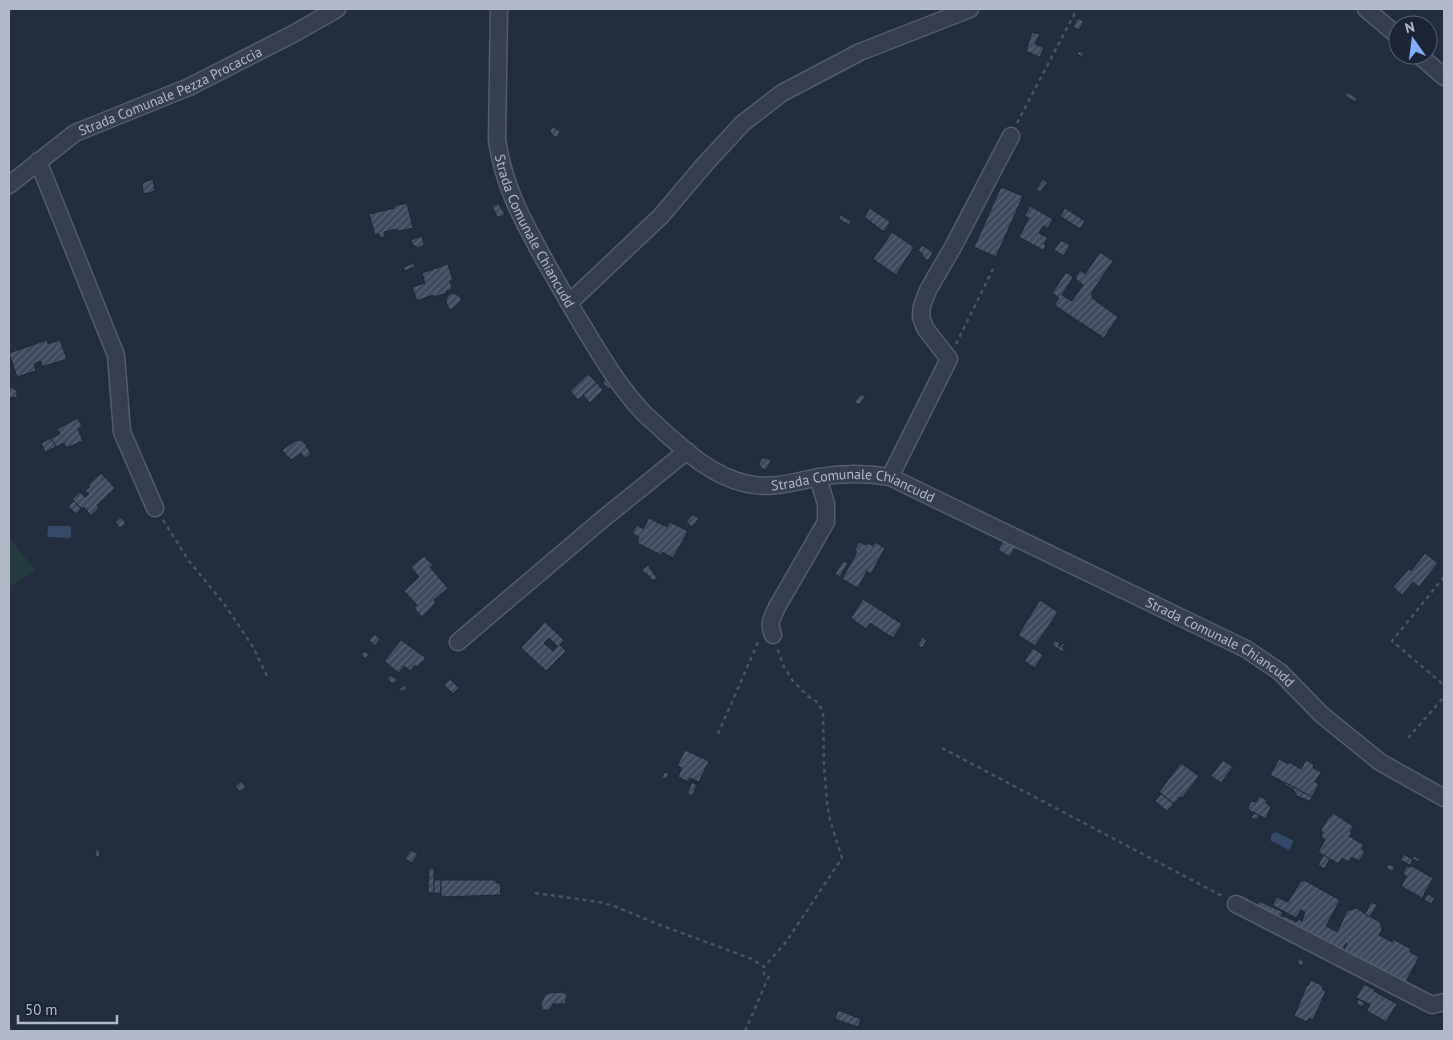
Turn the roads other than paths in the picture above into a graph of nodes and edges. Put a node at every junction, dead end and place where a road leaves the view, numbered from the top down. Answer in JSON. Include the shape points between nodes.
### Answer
{"nodes":[{"id":1,"x":337,"y":9,"type":"edge"},
{"id":2,"x":499,"y":9,"type":"edge"},
{"id":3,"x":970,"y":9,"type":"edge"},
{"id":4,"x":1366,"y":9,"type":"edge"},
{"id":5,"x":1388,"y":28,"type":"edge"},
{"id":6,"x":1430,"y":65,"type":"edge"},
{"id":7,"x":1444,"y":77,"type":"edge"},
{"id":8,"x":1011,"y":136,"type":"road end"},
{"id":9,"x":38,"y":161,"type":"junction"},
{"id":10,"x":9,"y":184,"type":"edge"},
{"id":11,"x":569,"y":303,"type":"junction"},
{"id":12,"x":687,"y":451,"type":"junction"},
{"id":13,"x":890,"y":476,"type":"junction"},
{"id":14,"x":818,"y":478,"type":"junction"},
{"id":15,"x":155,"y":508,"type":"road end"},
{"id":16,"x":772,"y":628,"type":"road end"},
{"id":17,"x":458,"y":642,"type":"dead end"},
{"id":18,"x":1444,"y":798,"type":"edge"},
{"id":19,"x":1236,"y":904,"type":"road end"},
{"id":20,"x":1444,"y":1002,"type":"edge"}],
"edges":[{"from":1,"to":9,"type":"street","name":"Strada Comunale Pezza Procaccia","via":[[189,87],[75,133]]},
{"from":2,"to":11,"type":"street","name":"Strada Comunale Chiancudd","via":[[497,140],[500,162],[526,226]]},
{"from":3,"to":11,"type":"street","via":[[860,52],[782,94],[744,123],[661,216]]},
{"from":4,"to":5,"type":"street"},
{"from":6,"to":7,"type":"street"},
{"from":8,"to":13,"type":"street","via":[[922,306],[925,328],[949,359]]},
{"from":9,"to":10,"type":"street","name":"Strada Comunale Pezza Procaccia"},
{"from":9,"to":15,"type":"street","via":[[116,355],[122,432]]},
{"from":11,"to":12,"type":"street","name":"Strada Comunale Chiancudd","via":[[611,371],[640,409]]},
{"from":12,"to":14,"type":"street","name":"Strada Comunale Chiancudd","via":[[706,467],[745,484],[771,486]]},
{"from":12,"to":17,"type":"street"},
{"from":13,"to":14,"type":"street","name":"Strada Comunale Chiancudd","via":[[857,473]]},
{"from":13,"to":18,"type":"street","name":"Strada Comunale Chiancudd","via":[[1246,649],[1280,672],[1322,715],[1380,762]]},
{"from":14,"to":16,"type":"street","via":[[826,504],[826,522],[777,607]]},
{"from":19,"to":20,"type":"street","via":[[1432,1005]]}]}
